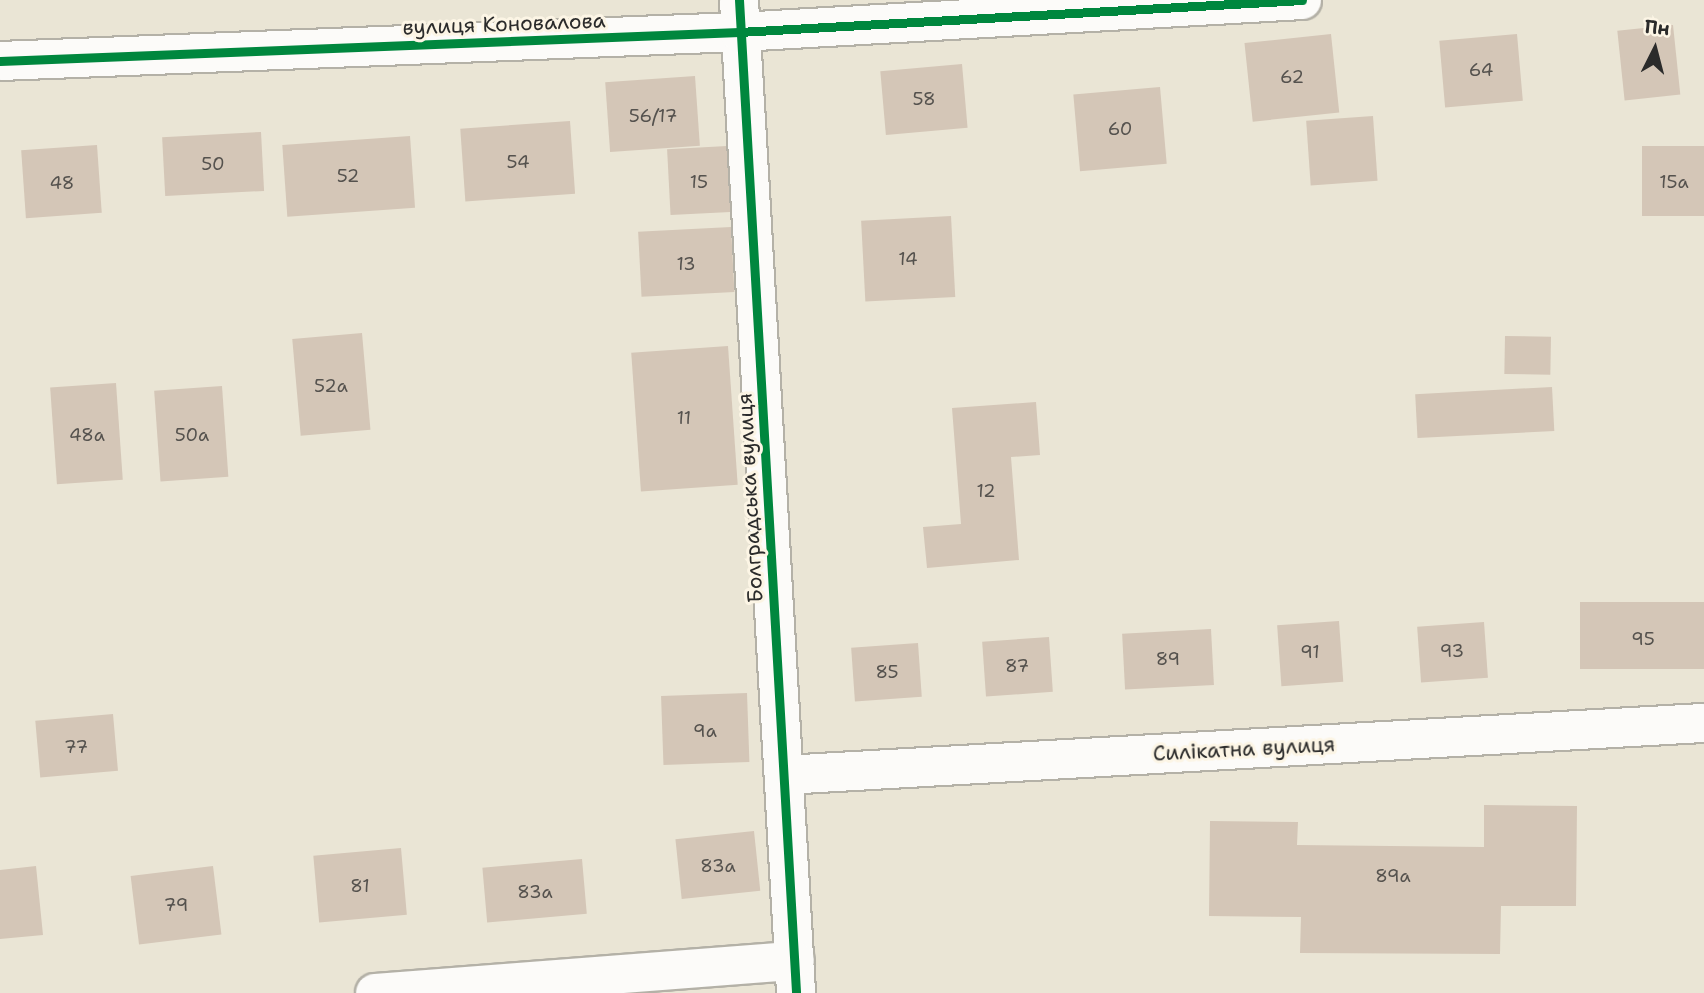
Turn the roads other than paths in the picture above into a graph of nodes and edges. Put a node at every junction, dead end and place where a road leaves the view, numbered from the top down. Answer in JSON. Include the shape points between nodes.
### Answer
{"nodes":[{"id":1,"x":1302,"y":0,"type":"edge"},
{"id":2,"x":739,"y":16,"type":"edge"},
{"id":3,"x":0,"y":61,"type":"edge"},
{"id":4,"x":1704,"y":723,"type":"edge"},
{"id":5,"x":784,"y":775,"type":"junction"},
{"id":6,"x":796,"y":977,"type":"edge"},
{"id":7,"x":376,"y":993,"type":"edge"}],
"edges":[{"from":1,"to":2,"type":"street","name":"вулиця Коновалова"},
{"from":2,"to":3,"type":"street","name":"вулиця Коновалова"},
{"from":2,"to":5,"type":"street","name":"Болградська вулиця"},
{"from":4,"to":5,"type":"street","name":"Силікатна вулиця"},
{"from":5,"to":6,"type":"street","name":"Болградська вулиця"},
{"from":6,"to":7,"type":"street"}]}
